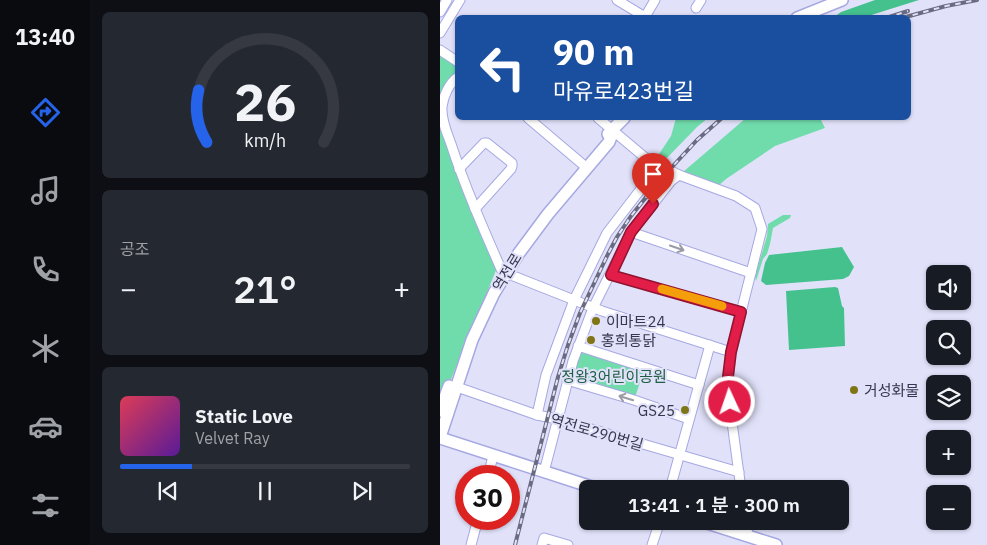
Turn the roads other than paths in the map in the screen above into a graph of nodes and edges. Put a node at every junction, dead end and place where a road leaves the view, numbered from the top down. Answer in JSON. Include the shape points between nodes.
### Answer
{"nodes":[{"id":1,"x":447,"y":0,"type":"edge"},
{"id":2,"x":460,"y":0,"type":"edge"},
{"id":3,"x":617,"y":0,"type":"edge"},
{"id":4,"x":655,"y":0,"type":"edge"},
{"id":5,"x":842,"y":0,"type":"edge"},
{"id":6,"x":440,"y":12,"type":"edge"},
{"id":7,"x":642,"y":15,"type":"edge"},
{"id":8,"x":646,"y":15,"type":"edge"},
{"id":9,"x":804,"y":15,"type":"edge"},
{"id":10,"x":440,"y":33,"type":"edge"},
{"id":11,"x":440,"y":50,"type":"edge"},
{"id":12,"x":455,"y":60,"type":"edge"},
{"id":13,"x":455,"y":78,"type":"edge"},
{"id":14,"x":530,"y":120,"type":"edge"},
{"id":15,"x":601,"y":120,"type":"edge"},
{"id":16,"x":622,"y":120,"type":"edge"},
{"id":17,"x":614,"y":129,"type":"junction"},
{"id":18,"x":584,"y":166,"type":"junction"},
{"id":19,"x":657,"y":168,"type":"junction"},
{"id":20,"x":459,"y":169,"type":"junction"},
{"id":21,"x":674,"y":178,"type":"junction"},
{"id":22,"x":475,"y":209,"type":"junction"},
{"id":23,"x":631,"y":232,"type":"junction"},
{"id":24,"x":503,"y":271,"type":"junction"},
{"id":25,"x":751,"y":273,"type":"junction"},
{"id":26,"x":611,"y":275,"type":"junction"},
{"id":27,"x":574,"y":300,"type":"junction"},
{"id":28,"x":593,"y":308,"type":"junction"},
{"id":29,"x":741,"y":312,"type":"junction"},
{"id":30,"x":710,"y":345,"type":"junction"},
{"id":31,"x":578,"y":346,"type":"junction"},
{"id":32,"x":731,"y":352,"type":"junction"},
{"id":33,"x":567,"y":380,"type":"junction"},
{"id":34,"x":699,"y":384,"type":"junction"},
{"id":35,"x":457,"y":388,"type":"junction"},
{"id":36,"x":440,"y":411,"type":"edge"},
{"id":37,"x":537,"y":415,"type":"junction"},
{"id":38,"x":689,"y":418,"type":"junction"},
{"id":39,"x":557,"y":419,"type":"junction"},
{"id":40,"x":440,"y":438,"type":"edge"},
{"id":41,"x":493,"y":456,"type":"junction"},
{"id":42,"x":679,"y":456,"type":"junction"},
{"id":43,"x":491,"y":465,"type":"edge"},
{"id":44,"x":544,"y":472,"type":"junction"},
{"id":45,"x":738,"y":472,"type":"junction"},
{"id":46,"x":672,"y":480,"type":"edge"},
{"id":47,"x":739,"y":480,"type":"edge"},
{"id":48,"x":579,"y":483,"type":"edge"},
{"id":49,"x":475,"y":530,"type":"edge"},
{"id":50,"x":657,"y":530,"type":"edge"},
{"id":51,"x":729,"y":530,"type":"edge"},
{"id":52,"x":747,"y":530,"type":"edge"},
{"id":53,"x":748,"y":536,"type":"junction"},
{"id":54,"x":472,"y":545,"type":"edge"},
{"id":55,"x":542,"y":545,"type":"edge"},
{"id":56,"x":568,"y":545,"type":"edge"},
{"id":57,"x":652,"y":545,"type":"edge"},
{"id":58,"x":773,"y":545,"type":"edge"}],
"edges":[{"from":1,"to":6,"type":"street"},
{"from":2,"to":10,"type":"street"},
{"from":3,"to":7,"type":"street"},
{"from":4,"to":8,"type":"street"},
{"from":5,"to":9,"type":"main road"},
{"from":11,"to":12,"type":"street"},
{"from":13,"to":20,"type":"street","via":[[442,107]]},
{"from":14,"to":18,"type":"street"},
{"from":15,"to":17,"type":"street"},
{"from":16,"to":17,"type":"main road","name":"역전로"},
{"from":17,"to":18,"type":"main road","name":"역전로","via":[[609,142]]},
{"from":17,"to":19,"type":"street"},
{"from":18,"to":24,"type":"main road","name":"역전로"},
{"from":19,"to":21,"type":"street","via":[[662,166]]},
{"from":19,"to":27,"type":"street","via":[[607,233]]},
{"from":20,"to":22,"type":"street"},
{"from":20,"to":22,"type":"street","via":[[484,142],[512,163],[511,169]]},
{"from":21,"to":23,"type":"street"},
{"from":21,"to":25,"type":"street","via":[[736,196],[755,208],[762,228]]},
{"from":22,"to":24,"type":"street"},
{"from":23,"to":25,"type":"street","one_way":true},
{"from":23,"to":26,"type":"street"},
{"from":24,"to":27,"type":"street"},
{"from":24,"to":35,"type":"main road","name":"역전로","via":[[472,340]]},
{"from":24,"to":36,"type":"main road","name":"역전로","via":[[486,294]]},
{"from":25,"to":29,"type":"street"},
{"from":26,"to":28,"type":"street"},
{"from":26,"to":29,"type":"street"},
{"from":27,"to":28,"type":"street"},
{"from":27,"to":37,"type":"street","via":[[546,375]]},
{"from":28,"to":30,"type":"street"},
{"from":28,"to":31,"type":"street"},
{"from":29,"to":32,"type":"street"},
{"from":30,"to":32,"type":"street"},
{"from":30,"to":34,"type":"street"},
{"from":31,"to":33,"type":"street"},
{"from":31,"to":34,"type":"street"},
{"from":32,"to":45,"type":"street","via":[[727,385]]},
{"from":38,"to":33,"type":"street","one_way":true},
{"from":33,"to":39,"type":"street"},
{"from":34,"to":38,"type":"street"},
{"from":35,"to":37,"type":"street","name":"역전로290번길"},
{"from":35,"to":40,"type":"main road","name":"역전로"},
{"from":37,"to":39,"type":"street","name":"역전로290번길"},
{"from":38,"to":42,"type":"street"},
{"from":39,"to":42,"type":"street","name":"역전로290번길"},
{"from":39,"to":44,"type":"street"},
{"from":40,"to":41,"type":"main road"},
{"from":41,"to":43,"type":"street"},
{"from":41,"to":44,"type":"main road"},
{"from":42,"to":45,"type":"street","name":"역전로290번길"},
{"from":42,"to":46,"type":"street"},
{"from":44,"to":48,"type":"main road"},
{"from":45,"to":47,"type":"street"},
{"from":49,"to":54,"type":"street"},
{"from":50,"to":57,"type":"street"},
{"from":51,"to":53,"type":"main road"},
{"from":52,"to":53,"type":"street"},
{"from":53,"to":58,"type":"main road"},
{"from":55,"to":56,"type":"street","via":[[544,538]]}]}
